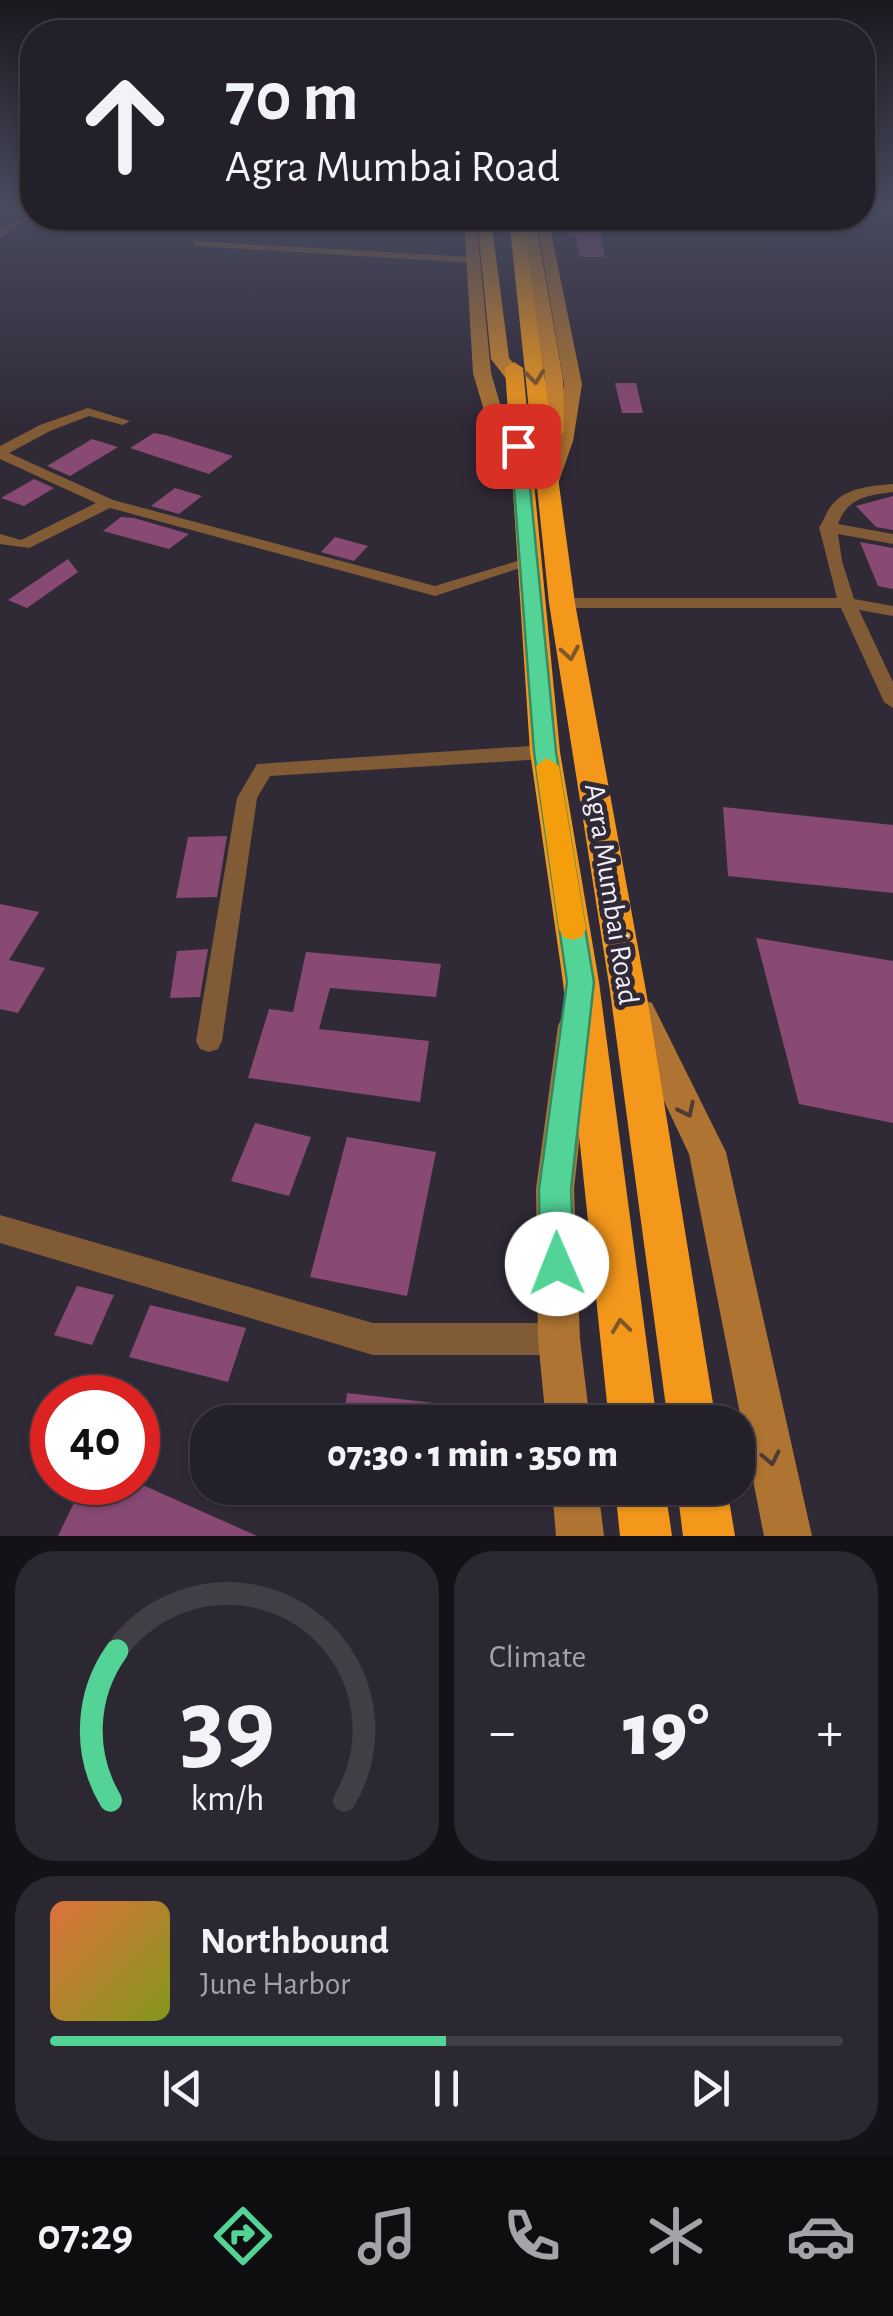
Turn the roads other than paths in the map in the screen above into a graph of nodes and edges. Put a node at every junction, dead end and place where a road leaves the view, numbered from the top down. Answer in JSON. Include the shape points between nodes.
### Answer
{"nodes":[{"id":1,"x":474,"y":279,"type":"edge"},
{"id":2,"x":491,"y":279,"type":"edge"},
{"id":3,"x":515,"y":279,"type":"joint"},
{"id":4,"x":538,"y":279,"type":"edge"},
{"id":5,"x":553,"y":279,"type":"edge"},
{"id":6,"x":515,"y":377,"type":"junction"},
{"id":7,"x":123,"y":420,"type":"dead end"},
{"id":8,"x":542,"y":452,"type":"junction"},
{"id":9,"x":0,"y":453,"type":"edge"},
{"id":10,"x":534,"y":483,"type":"junction"},
{"id":11,"x":893,"y":488,"type":"edge"},
{"id":12,"x":108,"y":503,"type":"junction"},
{"id":13,"x":827,"y":527,"type":"junction"},
{"id":14,"x":0,"y":539,"type":"edge"},
{"id":15,"x":893,"y":539,"type":"edge"},
{"id":16,"x":526,"y":562,"type":"junction"},
{"id":17,"x":562,"y":603,"type":"junction"},
{"id":18,"x":847,"y":603,"type":"junction"},
{"id":19,"x":893,"y":611,"type":"edge"},
{"id":20,"x":893,"y":702,"type":"edge"},
{"id":21,"x":545,"y":752,"type":"junction"},
{"id":22,"x":581,"y":982,"type":"junction"},
{"id":23,"x":628,"y":991,"type":"junction"},
{"id":24,"x":209,"y":1042,"type":"dead end"},
{"id":25,"x":0,"y":1229,"type":"edge"},
{"id":26,"x":559,"y":1339,"type":"junction"},
{"id":27,"x":566,"y":1405,"type":"edge"},
{"id":28,"x":631,"y":1405,"type":"edge"},
{"id":29,"x":689,"y":1405,"type":"edge"},
{"id":30,"x":577,"y":1505,"type":"edge"},
{"id":31,"x":642,"y":1505,"type":"edge"},
{"id":32,"x":704,"y":1505,"type":"edge"},
{"id":33,"x":580,"y":1536,"type":"edge"},
{"id":34,"x":646,"y":1536,"type":"edge"},
{"id":35,"x":709,"y":1536,"type":"edge"},
{"id":36,"x":788,"y":1536,"type":"edge"}],
"edges":[{"from":1,"to":10,"type":"street","via":[[494,446]]},
{"from":2,"to":6,"type":"main road","via":[[500,359]]},
{"from":3,"to":6,"type":"highway","name":"Agra Mumbai Road"},
{"from":3,"to":8,"type":"highway","one_way":true},
{"from":4,"to":8,"type":"main road","via":[[554,379],[554,430]]},
{"from":5,"to":10,"type":"street","via":[[573,384],[564,440]]},
{"from":6,"to":10,"type":"highway","name":"Agra Mumbai Road"},
{"from":7,"to":9,"type":"street","via":[[88,412]]},
{"from":8,"to":10,"type":"highway"},
{"from":9,"to":12,"type":"street"},
{"from":10,"to":16,"type":"highway","name":"Agra Mumbai Road"},
{"from":10,"to":17,"type":"highway","name":"Agra Mumbai Road"},
{"from":11,"to":13,"type":"street","via":[[835,506]]},
{"from":12,"to":14,"type":"street","via":[[23,544]]},
{"from":12,"to":16,"type":"street","via":[[435,592]]},
{"from":13,"to":15,"type":"street"},
{"from":13,"to":18,"type":"street"},
{"from":16,"to":21,"type":"highway","name":"Agra Mumbai Road"},
{"from":17,"to":18,"type":"street"},
{"from":17,"to":23,"type":"highway","name":"Agra Mumbai Road","one_way":true},
{"from":18,"to":19,"type":"street"},
{"from":18,"to":20,"type":"street"},
{"from":21,"to":22,"type":"highway","name":"Agra Mumbai Road"},
{"from":21,"to":24,"type":"street","via":[[264,769],[247,798]]},
{"from":22,"to":26,"type":"street","via":[[555,1189]]},
{"from":28,"to":22,"type":"highway","name":"Agra Mumbai Road","one_way":true},
{"from":23,"to":29,"type":"highway","name":"Agra Mumbai Road"},
{"from":23,"to":36,"type":"street","one_way":true,"via":[[707,1152]]},
{"from":25,"to":26,"type":"street","via":[[373,1339]]},
{"from":26,"to":27,"type":"street"},
{"from":30,"to":33,"type":"street"},
{"from":31,"to":34,"type":"highway"},
{"from":32,"to":35,"type":"highway"}]}
